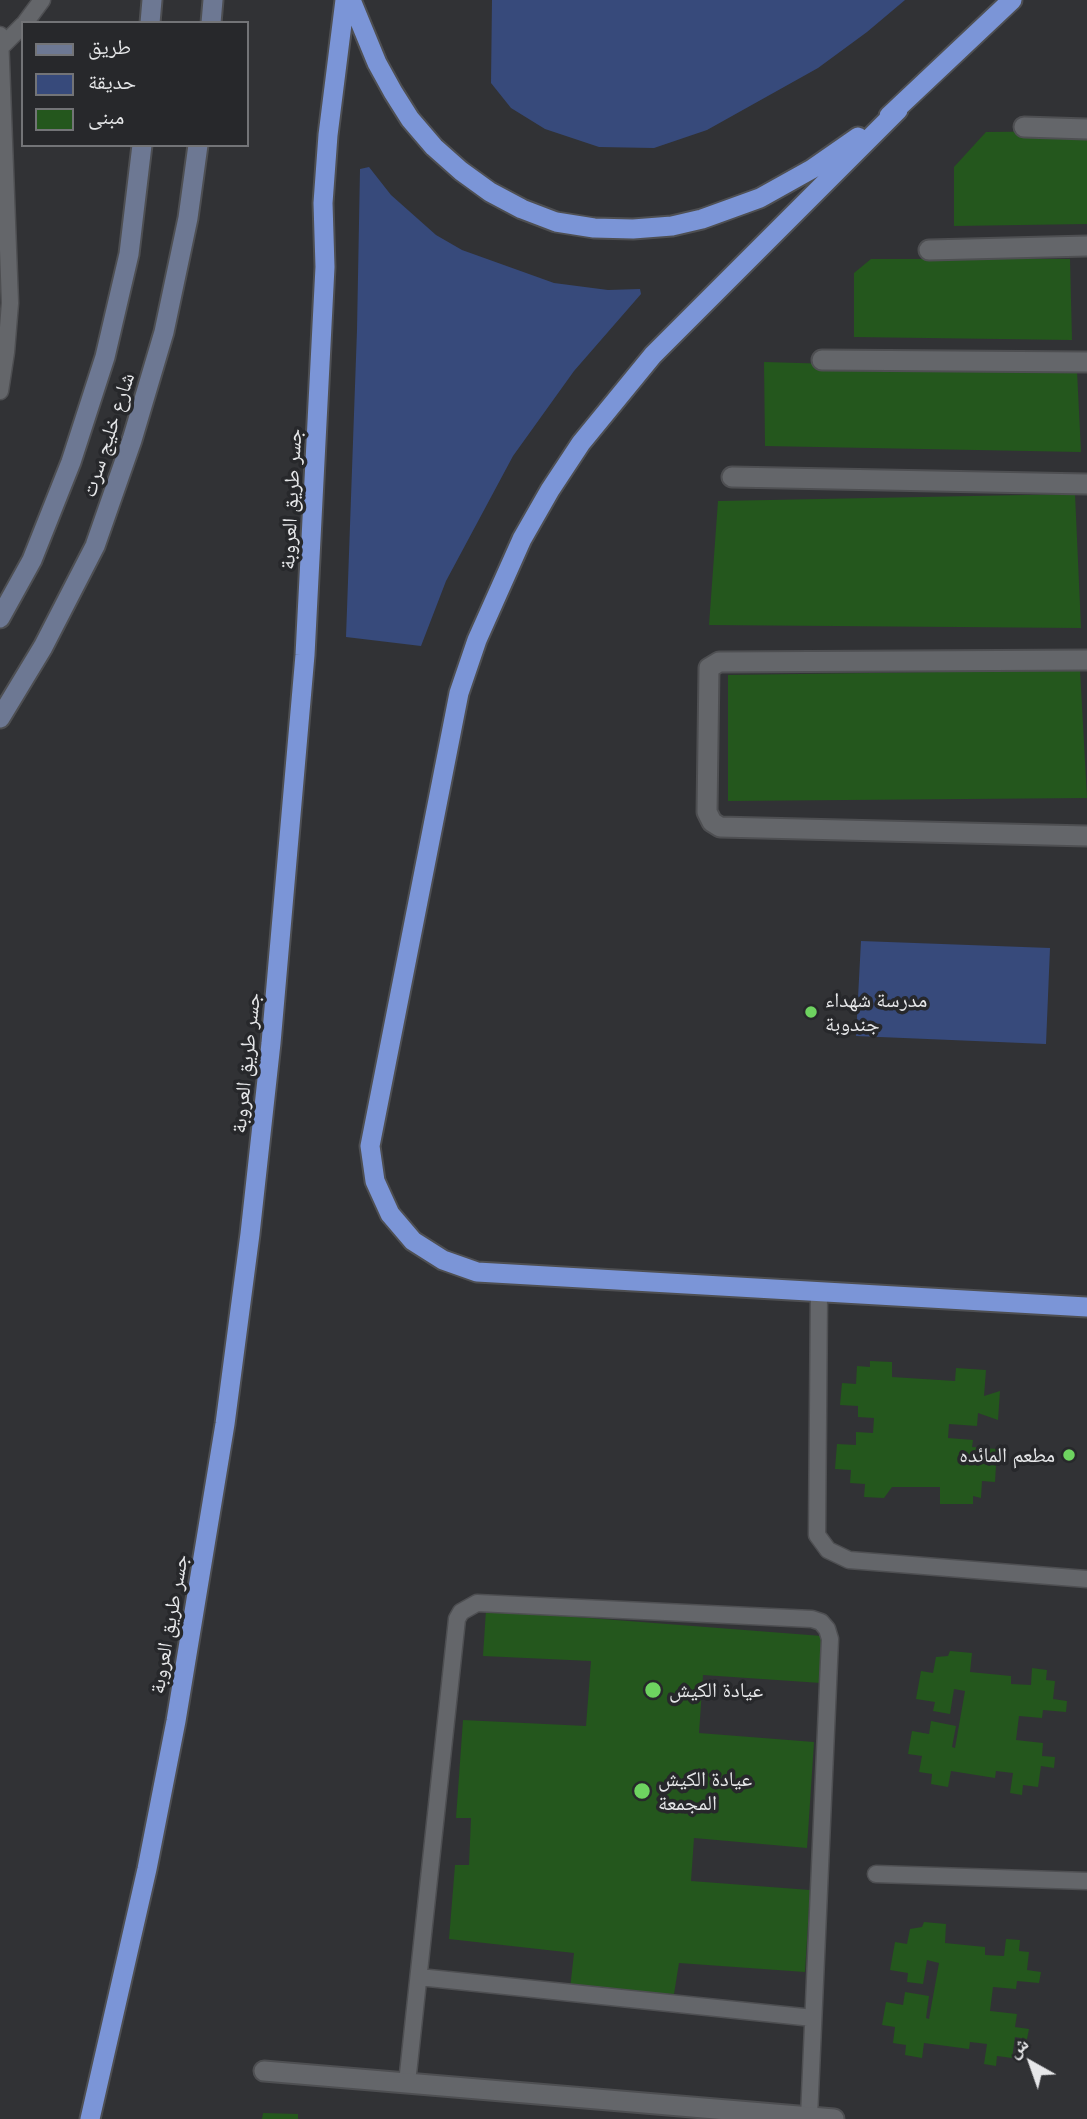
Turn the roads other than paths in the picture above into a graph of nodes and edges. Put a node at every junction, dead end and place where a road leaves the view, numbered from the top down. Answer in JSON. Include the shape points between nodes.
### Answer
{"nodes":[{"id":1,"x":42,"y":0,"type":"edge"},
{"id":2,"x":152,"y":0,"type":"edge"},
{"id":3,"x":213,"y":0,"type":"edge"},
{"id":4,"x":345,"y":0,"type":"edge"},
{"id":5,"x":351,"y":0,"type":"edge"},
{"id":6,"x":1012,"y":0,"type":"edge"},
{"id":7,"x":26,"y":21,"type":"edge"},
{"id":8,"x":150,"y":21,"type":"edge"},
{"id":9,"x":212,"y":21,"type":"edge"},
{"id":10,"x":21,"y":26,"type":"edge"},
{"id":11,"x":1,"y":41,"type":"edge"},
{"id":12,"x":898,"y":110,"type":"junction"},
{"id":13,"x":1024,"y":127,"type":"dead end"},
{"id":14,"x":1087,"y":129,"type":"edge"},
{"id":15,"x":142,"y":147,"type":"edge"},
{"id":16,"x":198,"y":147,"type":"edge"},
{"id":17,"x":1087,"y":246,"type":"edge"},
{"id":18,"x":929,"y":250,"type":"dead end"},
{"id":19,"x":822,"y":360,"type":"dead end"},
{"id":20,"x":1087,"y":362,"type":"edge"},
{"id":21,"x":0,"y":391,"type":"edge"},
{"id":22,"x":732,"y":477,"type":"dead end"},
{"id":23,"x":1087,"y":484,"type":"edge"},
{"id":24,"x":0,"y":618,"type":"edge"},
{"id":25,"x":1087,"y":660,"type":"edge"},
{"id":26,"x":0,"y":718,"type":"edge"},
{"id":27,"x":1087,"y":836,"type":"edge"},
{"id":28,"x":819,"y":1293,"type":"junction"},
{"id":29,"x":1087,"y":1307,"type":"edge"},
{"id":30,"x":1087,"y":1578,"type":"edge"},
{"id":31,"x":876,"y":1874,"type":"dead end"},
{"id":32,"x":1087,"y":1881,"type":"edge"},
{"id":33,"x":419,"y":1977,"type":"junction"},
{"id":34,"x":813,"y":2018,"type":"junction"},
{"id":35,"x":264,"y":2071,"type":"dead end"},
{"id":36,"x":407,"y":2083,"type":"junction"},
{"id":37,"x":809,"y":2118,"type":"edge"},
{"id":38,"x":90,"y":2119,"type":"edge"},
{"id":39,"x":834,"y":2119,"type":"edge"}],
"edges":[{"from":1,"to":7,"type":"lane"},
{"from":2,"to":8,"type":"main road"},
{"from":3,"to":9,"type":"main road"},
{"from":4,"to":38,"type":"highway","name":"جسر طريق العروبة","via":[[323,202],[325,267],[301,711],[250,1234],[225,1424],[176,1721]]},
{"from":5,"to":12,"type":"highway","via":[[393,92],[434,147],[490,192],[556,222],[633,229],[672,226],[731,210],[812,169]]},
{"from":6,"to":12,"type":"highway"},
{"from":10,"to":11,"type":"lane"},
{"from":11,"to":21,"type":"lane","via":[[10,303]]},
{"from":12,"to":28,"type":"highway","via":[[684,322],[616,398],[550,490],[504,576],[459,693],[370,1146],[375,1181],[390,1214],[413,1241],[443,1260],[477,1272]]},
{"from":13,"to":14,"type":"street"},
{"from":15,"to":24,"type":"main road","name":"شارع خليج سرت","via":[[129,254],[105,357],[42,536]]},
{"from":16,"to":26,"type":"main road","name":"شارع خليج سرت","via":[[164,332],[132,440],[95,546]]},
{"from":17,"to":18,"type":"street"},
{"from":19,"to":20,"type":"street"},
{"from":22,"to":23,"type":"street"},
{"from":25,"to":27,"type":"street","via":[[719,662],[709,668],[707,811],[720,827]]},
{"from":28,"to":29,"type":"highway"},
{"from":28,"to":30,"type":"lane","via":[[817,1535],[828,1550],[849,1560]]},
{"from":31,"to":32,"type":"lane"},
{"from":33,"to":34,"type":"lane"},
{"from":33,"to":34,"type":"lane","via":[[461,1612],[477,1603],[812,1619],[821,1622],[830,1639]]},
{"from":33,"to":36,"type":"lane"},
{"from":34,"to":37,"type":"lane"},
{"from":35,"to":36,"type":"street"},
{"from":36,"to":37,"type":"street"},
{"from":37,"to":39,"type":"street"}]}
